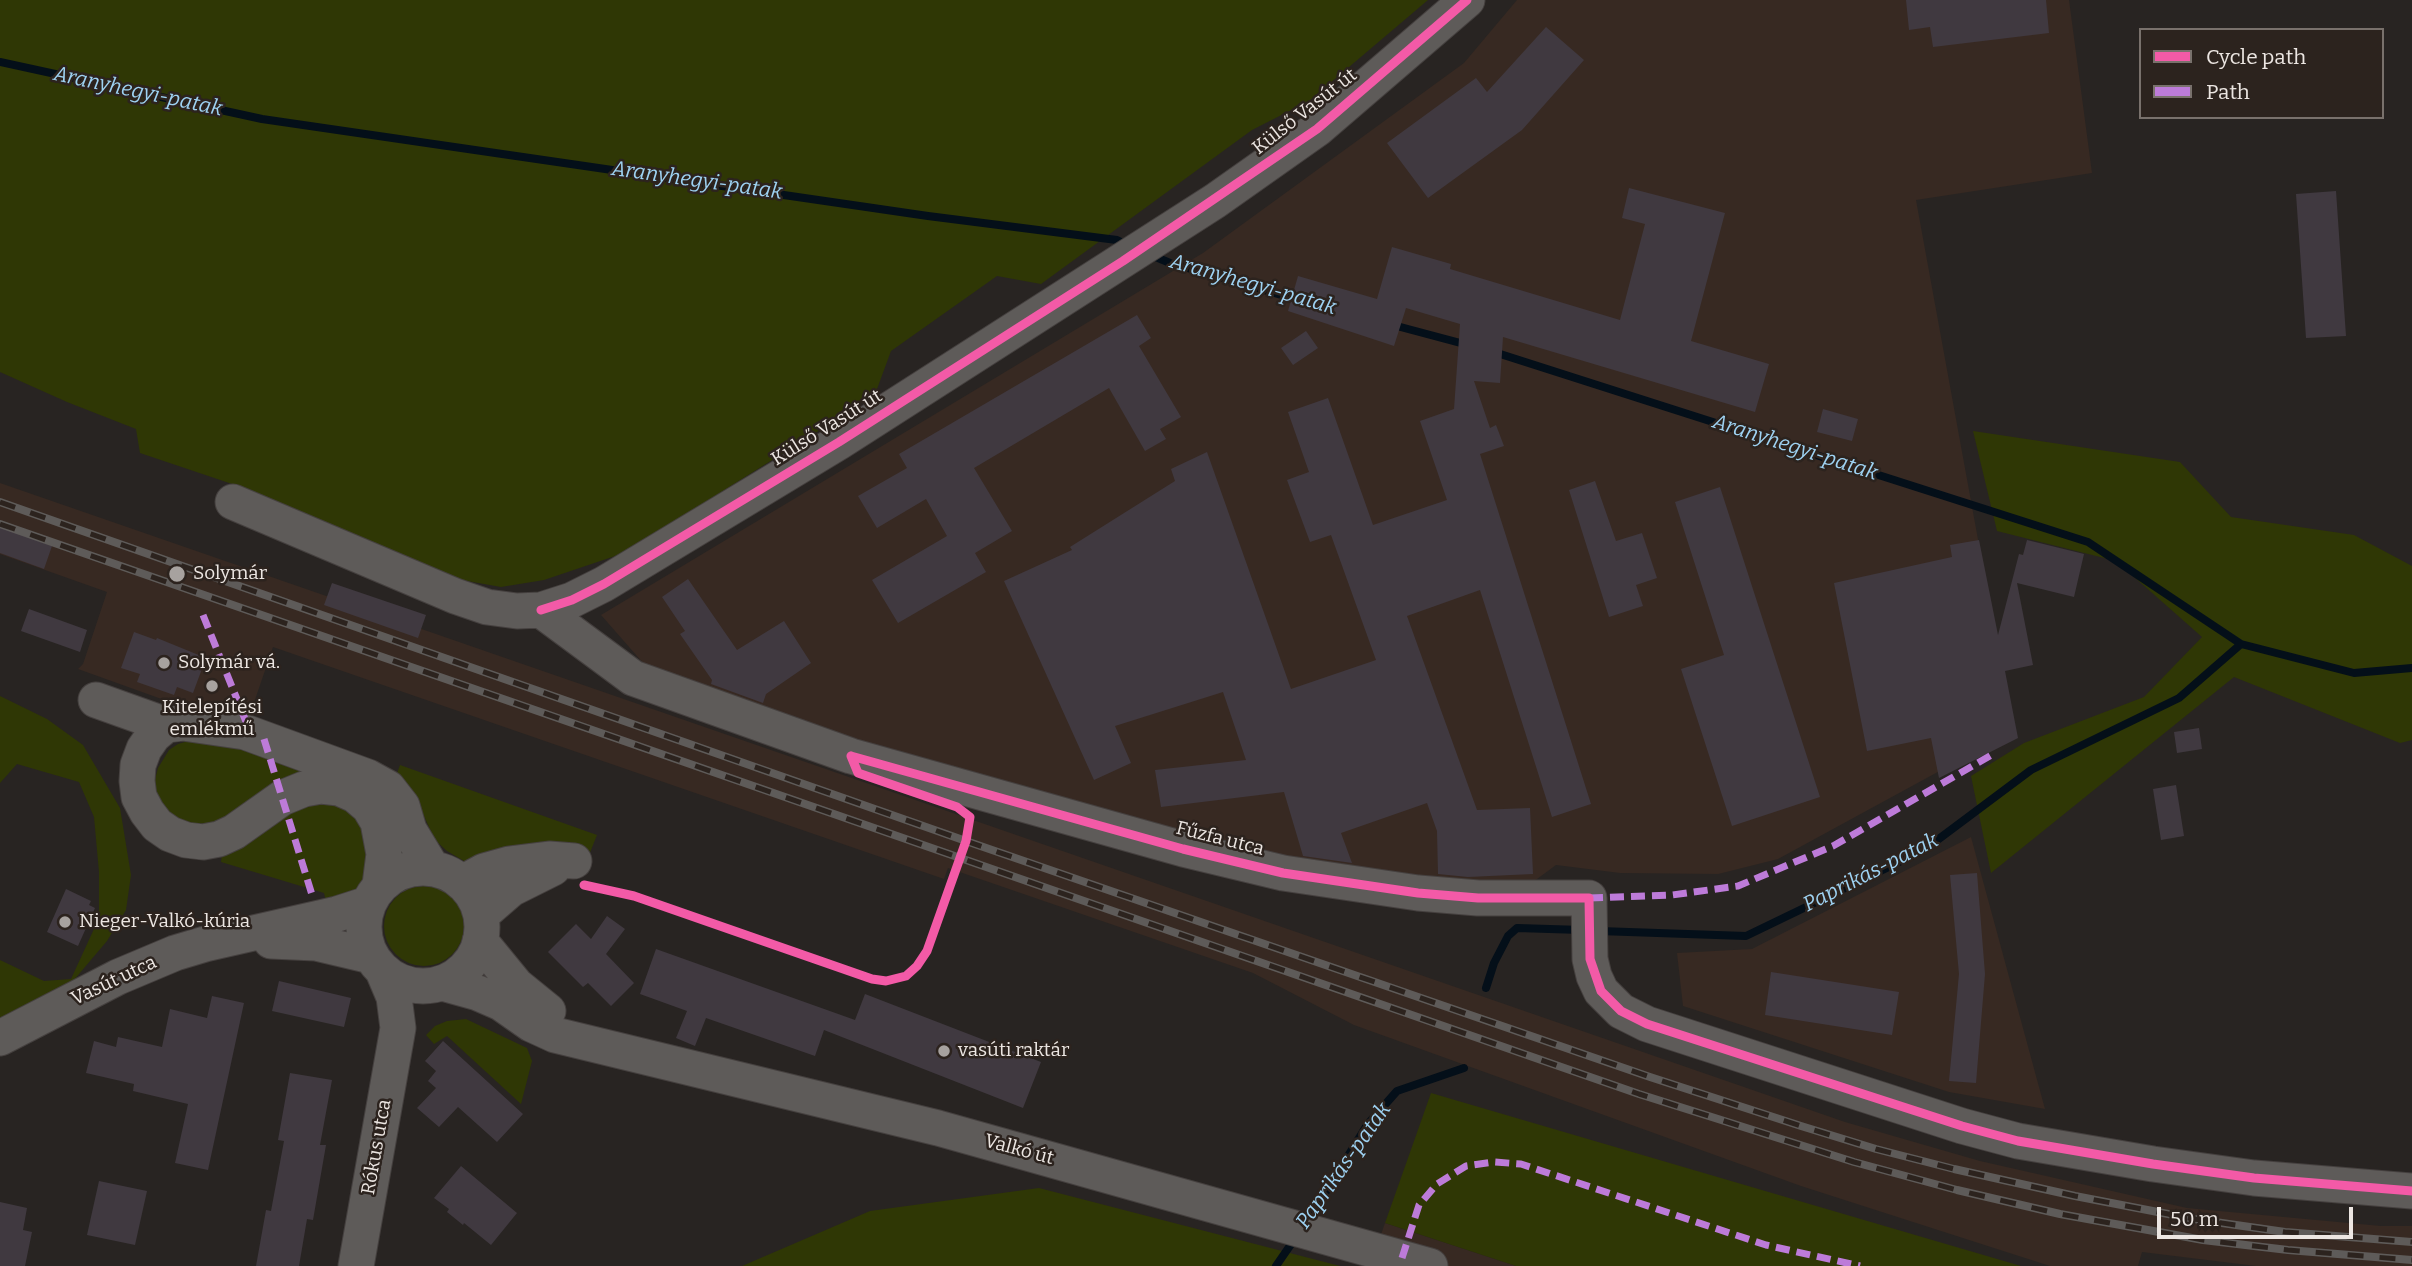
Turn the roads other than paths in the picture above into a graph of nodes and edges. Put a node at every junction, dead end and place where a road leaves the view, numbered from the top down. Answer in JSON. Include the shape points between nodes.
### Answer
{"nodes":[{"id":1,"x":1467,"y":0,"type":"edge"},
{"id":2,"x":233,"y":502,"type":"dead end"},
{"id":3,"x":541,"y":610,"type":"junction"},
{"id":4,"x":96,"y":700,"type":"dead end"},
{"id":5,"x":166,"y":725,"type":"junction"},
{"id":6,"x":447,"y":876,"type":"junction"},
{"id":7,"x":374,"y":895,"type":"junction"},
{"id":8,"x":481,"y":928,"type":"junction"},
{"id":9,"x":233,"y":939,"type":"junction"},
{"id":10,"x":377,"y":963,"type":"junction"},
{"id":11,"x":437,"y":984,"type":"junction"},
{"id":12,"x":398,"y":1028,"type":"junction"},
{"id":13,"x":0,"y":1038,"type":"edge"},
{"id":14,"x":604,"y":1047,"type":"junction"},
{"id":15,"x":2412,"y":1191,"type":"edge"},
{"id":16,"x":1410,"y":1263,"type":"edge"},
{"id":17,"x":356,"y":1266,"type":"edge"}],
"edges":[{"from":1,"to":3,"type":"street","name":"Külső Vasút út","via":[[1317,129],[1156,240],[839,442],[616,577]]},
{"from":2,"to":3,"type":"street","name":"Külső Vasút út","via":[[455,596],[497,609]]},
{"from":3,"to":15,"type":"street","name":"Fűzfa utca","via":[[633,678],[851,756],[1283,873],[1418,893],[1589,908],[1590,960],[1601,991],[1620,1011],[1647,1024],[1962,1126],[2018,1141],[2153,1164]]},
{"from":4,"to":5,"type":"street"},
{"from":5,"to":6,"type":"street","via":[[245,732],[368,777],[387,788],[402,806],[409,830]]},
{"from":5,"to":7,"type":"street","via":[[153,736],[138,765],[139,797],[157,825],[186,840],[219,839],[282,798],[321,786],[339,788],[362,801],[378,822],[384,854]]},
{"from":6,"to":7,"type":"street","via":[[405,871],[391,877]]},
{"from":6,"to":8,"type":"street","via":[[474,897]]},
{"from":6,"to":8,"type":"street","via":[[549,859],[574,861],[511,889]]},
{"from":7,"to":9,"type":"street","name":"Vasút utca"},
{"from":7,"to":10,"type":"street","via":[[363,932]]},
{"from":8,"to":11,"type":"street","via":[[467,966]]},
{"from":8,"to":14,"type":"street","via":[[516,985]]},
{"from":9,"to":10,"type":"street","name":"Vasút utca","via":[[316,943]]},
{"from":9,"to":13,"type":"street","name":"Vasút utca","via":[[175,953],[118,977]]},
{"from":10,"to":11,"type":"street","via":[[399,981]]},
{"from":10,"to":12,"type":"street","name":"Rókus utca","via":[[394,997]]},
{"from":11,"to":12,"type":"street","name":"Rókus utca","via":[[413,1002]]},
{"from":11,"to":14,"type":"street","name":"Valkó út","via":[[478,993],[555,1035]]},
{"from":12,"to":17,"type":"street","name":"Rókus utca"},
{"from":14,"to":16,"type":"street","name":"Valkó út","via":[[938,1128]]}]}
